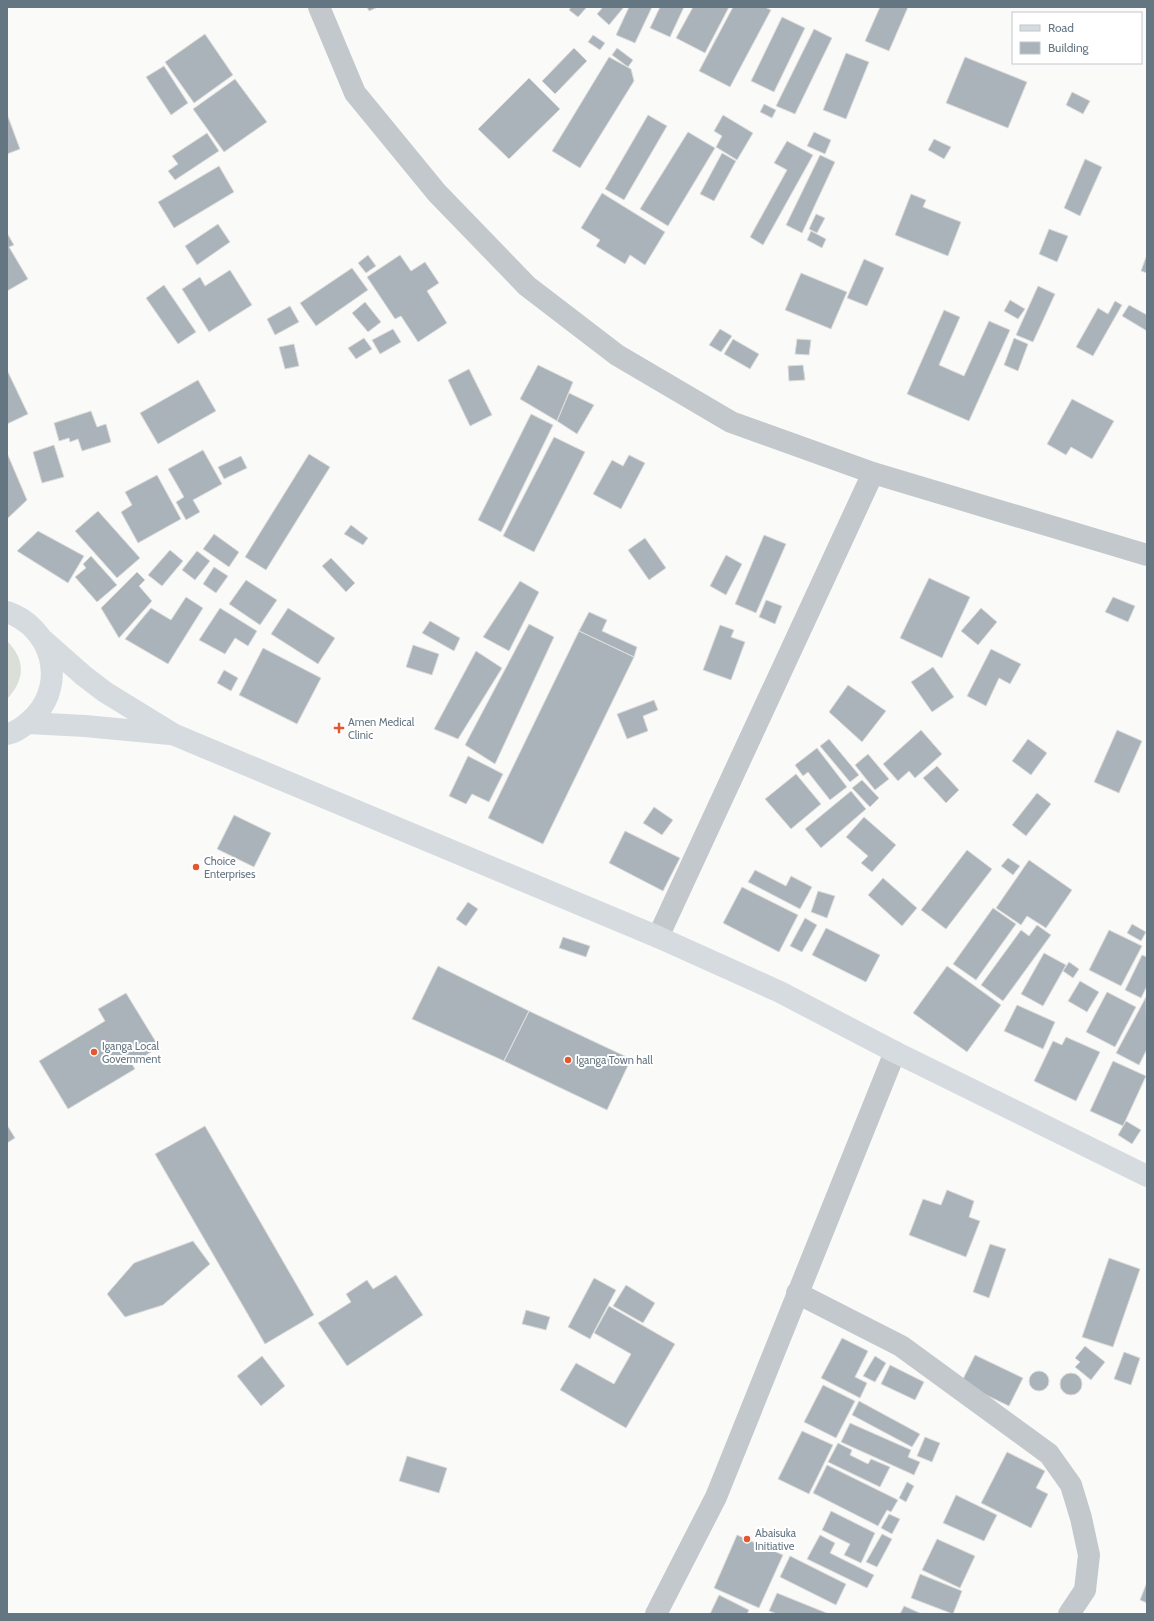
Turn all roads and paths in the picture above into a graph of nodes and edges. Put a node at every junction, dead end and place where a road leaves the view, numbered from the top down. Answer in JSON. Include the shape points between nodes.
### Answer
{"nodes":[{"id":1,"x":319,"y":7,"type":"edge"},
{"id":2,"x":873,"y":473,"type":"junction"},
{"id":3,"x":1147,"y":555,"type":"edge"},
{"id":4,"x":10,"y":610,"type":"edge"},
{"id":5,"x":42,"y":639,"type":"junction"},
{"id":6,"x":13,"y":733,"type":"edge"},
{"id":7,"x":175,"y":735,"type":"junction"},
{"id":8,"x":658,"y":937,"type":"junction"},
{"id":9,"x":895,"y":1052,"type":"junction"},
{"id":10,"x":1147,"y":1176,"type":"edge"},
{"id":11,"x":797,"y":1293,"type":"junction"},
{"id":12,"x":656,"y":1614,"type":"edge"},
{"id":13,"x":1069,"y":1614,"type":"edge"}],
"edges":[{"from":1,"to":2,"type":"street","via":[[355,93],[437,193],[527,286],[617,355],[731,422]]},
{"from":2,"to":3,"type":"street"},
{"from":2,"to":8,"type":"street"},
{"from":4,"to":5,"type":"main road","via":[[31,625]]},
{"from":5,"to":6,"type":"main road","via":[[50,656],[52,675],[48,693],[40,710]]},
{"from":5,"to":7,"type":"main road","via":[[105,692]]},
{"from":6,"to":7,"type":"main road","via":[[85,726]]},
{"from":7,"to":8,"type":"main road"},
{"from":8,"to":9,"type":"main road","via":[[780,992]]},
{"from":9,"to":10,"type":"main road"},
{"from":9,"to":11,"type":"street"},
{"from":11,"to":12,"type":"street","via":[[716,1497]]},
{"from":11,"to":13,"type":"street","via":[[901,1346],[1049,1454],[1071,1485],[1089,1555],[1085,1590]]}]}
